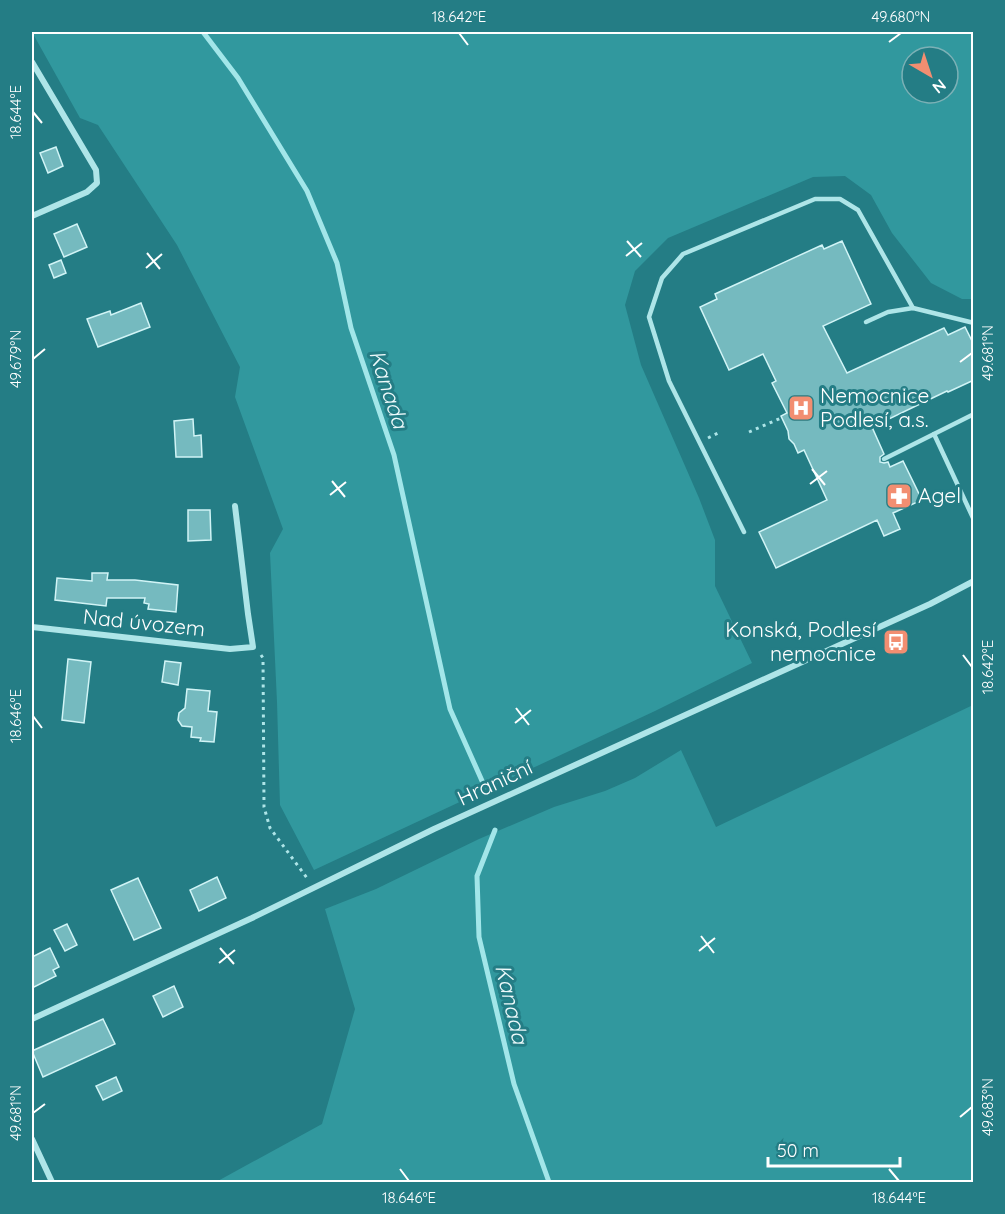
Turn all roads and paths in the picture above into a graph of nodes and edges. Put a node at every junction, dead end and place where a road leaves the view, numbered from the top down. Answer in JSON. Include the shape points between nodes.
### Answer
{"nodes":[{"id":1,"x":32,"y":62,"type":"edge"},
{"id":2,"x":32,"y":216,"type":"edge"},
{"id":3,"x":913,"y":308,"type":"junction"},
{"id":4,"x":866,"y":322,"type":"dead end"},
{"id":5,"x":974,"y":322,"type":"edge"},
{"id":6,"x":974,"y":414,"type":"edge"},
{"id":7,"x":782,"y":418,"type":"dead end"},
{"id":8,"x":749,"y":432,"type":"dead end"},
{"id":9,"x":933,"y":434,"type":"junction"},
{"id":10,"x":884,"y":459,"type":"dead end"},
{"id":11,"x":235,"y":506,"type":"dead end"},
{"id":12,"x":974,"y":520,"type":"edge"},
{"id":13,"x":744,"y":532,"type":"dead end"},
{"id":14,"x":974,"y":581,"type":"edge"},
{"id":15,"x":32,"y":627,"type":"edge"},
{"id":16,"x":253,"y":647,"type":"junction"},
{"id":17,"x":314,"y":888,"type":"junction"},
{"id":18,"x":32,"y":1019,"type":"edge"},
{"id":19,"x":32,"y":1139,"type":"edge"},
{"id":20,"x":52,"y":1182,"type":"edge"}],
"edges":[{"from":1,"to":2,"type":"street","via":[[96,170],[97,183],[87,192]]},
{"from":3,"to":4,"type":"lane","via":[[888,312]]},
{"from":3,"to":5,"type":"lane"},
{"from":3,"to":13,"type":"lane","via":[[858,210],[840,199],[815,199],[683,254],[662,278],[649,317],[666,371]]},
{"from":6,"to":9,"type":"lane"},
{"from":7,"to":8,"type":"path"},
{"from":9,"to":10,"type":"lane"},
{"from":9,"to":12,"type":"lane"},
{"from":11,"to":16,"type":"street"},
{"from":14,"to":17,"type":"street","name":"Hraniční"},
{"from":15,"to":16,"type":"street","name":"Nad úvozem","via":[[230,649]]},
{"from":16,"to":17,"type":"path","via":[[263,658],[264,807],[270,828]]},
{"from":17,"to":18,"type":"street","name":"Hraniční"},
{"from":19,"to":20,"type":"street"}]}
